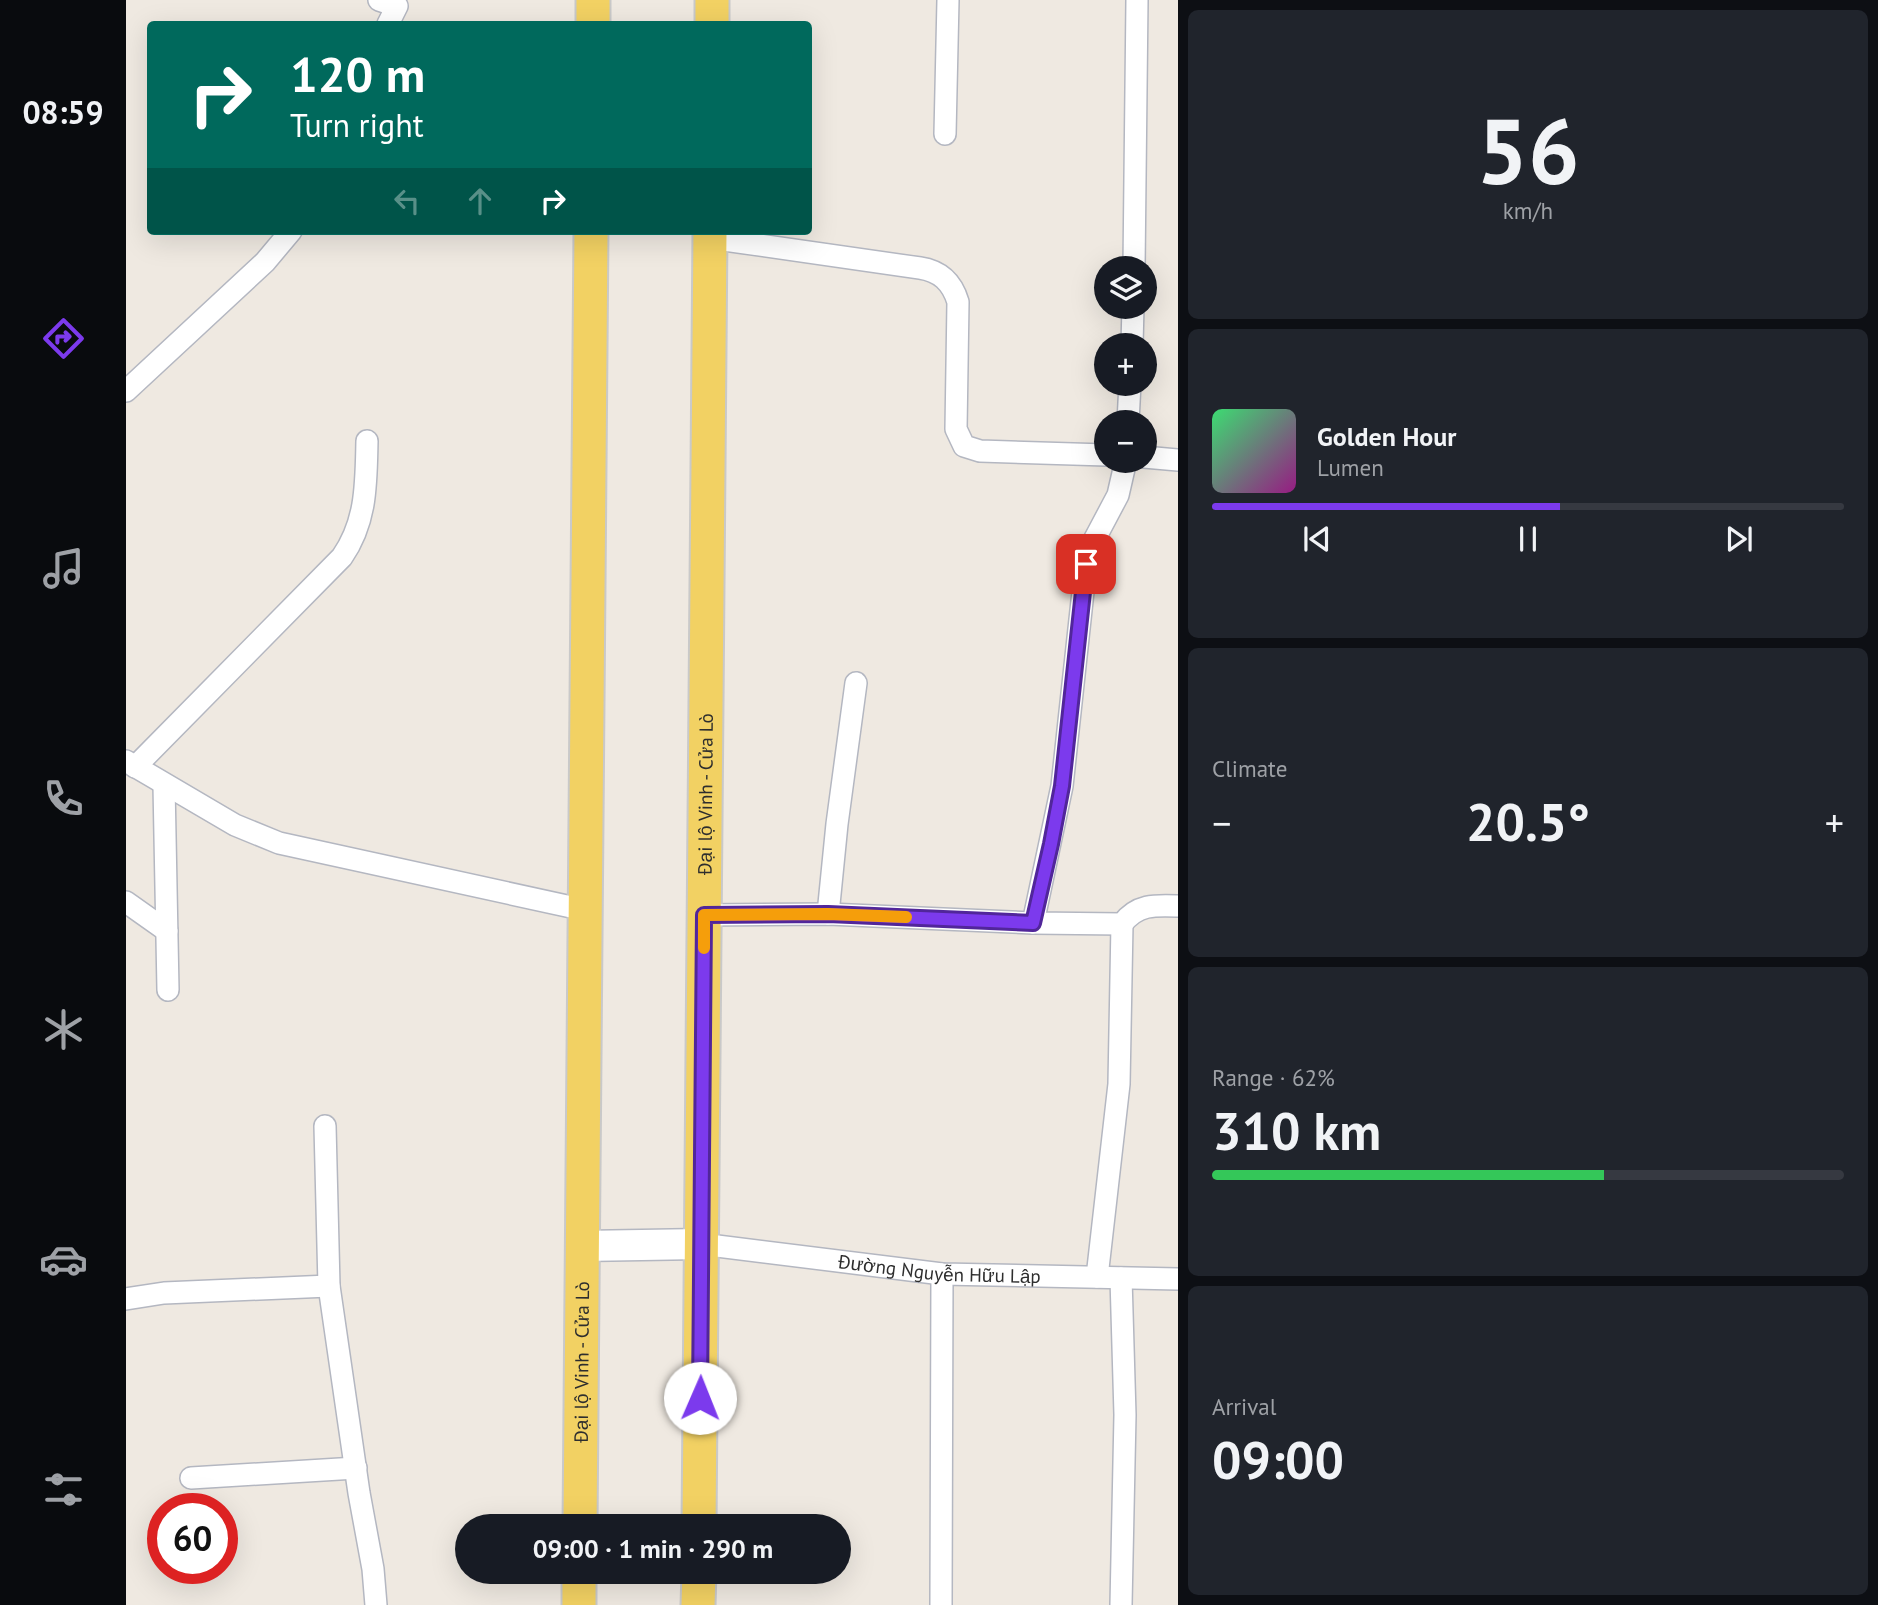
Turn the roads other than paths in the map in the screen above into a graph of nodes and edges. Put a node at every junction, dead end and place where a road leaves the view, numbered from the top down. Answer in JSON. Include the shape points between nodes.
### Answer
{"nodes":[{"id":1,"x":593,"y":0,"type":"edge"},
{"id":2,"x":712,"y":0,"type":"edge"},
{"id":3,"x":948,"y":0,"type":"edge"},
{"id":4,"x":1138,"y":0,"type":"edge"},
{"id":5,"x":593,"y":21,"type":"edge"},
{"id":6,"x":712,"y":21,"type":"edge"},
{"id":7,"x":945,"y":134,"type":"dead end"},
{"id":8,"x":288,"y":235,"type":"edge"},
{"id":9,"x":591,"y":235,"type":"edge"},
{"id":10,"x":710,"y":235,"type":"edge"},
{"id":11,"x":1134,"y":256,"type":"edge"},
{"id":12,"x":126,"y":391,"type":"edge"},
{"id":13,"x":367,"y":441,"type":"dead end"},
{"id":14,"x":1094,"y":456,"type":"edge"},
{"id":15,"x":1157,"y":458,"type":"edge"},
{"id":16,"x":1178,"y":460,"type":"edge"},
{"id":17,"x":1123,"y":473,"type":"edge"},
{"id":18,"x":856,"y":683,"type":"dead end"},
{"id":19,"x":131,"y":764,"type":"edge"},
{"id":20,"x":164,"y":785,"type":"junction"},
{"id":21,"x":126,"y":902,"type":"edge"},
{"id":22,"x":1178,"y":906,"type":"edge"},
{"id":23,"x":585,"y":910,"type":"junction"},
{"id":24,"x":828,"y":914,"type":"junction"},
{"id":25,"x":704,"y":915,"type":"junction"},
{"id":26,"x":1033,"y":923,"type":"junction"},
{"id":27,"x":1122,"y":924,"type":"junction"},
{"id":28,"x":167,"y":931,"type":"junction"},
{"id":29,"x":168,"y":990,"type":"dead end"},
{"id":30,"x":325,"y":1126,"type":"dead end"},
{"id":31,"x":701,"y":1244,"type":"junction"},
{"id":32,"x":582,"y":1247,"type":"junction"},
{"id":33,"x":942,"y":1274,"type":"junction"},
{"id":34,"x":1097,"y":1277,"type":"junction"},
{"id":35,"x":1121,"y":1278,"type":"junction"},
{"id":36,"x":1178,"y":1279,"type":"edge"},
{"id":37,"x":328,"y":1286,"type":"junction"},
{"id":38,"x":126,"y":1299,"type":"edge"},
{"id":39,"x":356,"y":1468,"type":"junction"},
{"id":40,"x":191,"y":1478,"type":"dead end"},
{"id":41,"x":580,"y":1514,"type":"edge"},
{"id":42,"x":699,"y":1514,"type":"edge"},
{"id":43,"x":579,"y":1584,"type":"edge"},
{"id":44,"x":699,"y":1584,"type":"edge"},
{"id":45,"x":376,"y":1605,"type":"edge"},
{"id":46,"x":579,"y":1605,"type":"edge"},
{"id":47,"x":698,"y":1605,"type":"edge"},
{"id":48,"x":941,"y":1605,"type":"edge"},
{"id":49,"x":1121,"y":1605,"type":"edge"}],
"edges":[{"from":1,"to":5,"type":"main road"},
{"from":2,"to":6,"type":"main road"},
{"from":3,"to":7,"type":"street"},
{"from":4,"to":11,"type":"street"},
{"from":8,"to":12,"type":"street","via":[[265,262]]},
{"from":9,"to":23,"type":"main road","name":"Đại lộ Vinh - Cửa Lò"},
{"from":10,"to":14,"type":"street","via":[[942,275],[958,302],[956,429],[964,446],[980,451]]},
{"from":10,"to":25,"type":"main road","name":"Đại lộ Vinh - Cửa Lò"},
{"from":13,"to":19,"type":"street","via":[[361,521],[342,557]]},
{"from":15,"to":16,"type":"street"},
{"from":17,"to":26,"type":"street","via":[[1118,495],[1086,564],[1062,786]]},
{"from":18,"to":24,"type":"street"},
{"from":19,"to":20,"type":"street"},
{"from":20,"to":23,"type":"street","via":[[235,825],[279,843]]},
{"from":20,"to":28,"type":"street"},
{"from":21,"to":28,"type":"street"},
{"from":22,"to":27,"type":"street","via":[[1142,907]]},
{"from":23,"to":32,"type":"main road","name":"Đại lộ Vinh - Cửa Lò"},
{"from":24,"to":25,"type":"street"},
{"from":24,"to":26,"type":"street"},
{"from":25,"to":31,"type":"main road","name":"Đại lộ Vinh - Cửa Lò"},
{"from":26,"to":27,"type":"street"},
{"from":27,"to":34,"type":"street","via":[[1119,1084]]},
{"from":28,"to":29,"type":"street"},
{"from":30,"to":37,"type":"street"},
{"from":31,"to":32,"type":"street"},
{"from":31,"to":33,"type":"street","name":"Đường Nguyễn Hữu Lập"},
{"from":31,"to":42,"type":"main road","name":"Đại lộ Vinh - Cửa Lò"},
{"from":32,"to":41,"type":"main road","name":"Đại lộ Vinh - Cửa Lò"},
{"from":33,"to":34,"type":"street","name":"Đường Nguyễn Hữu Lập"},
{"from":33,"to":48,"type":"street"},
{"from":34,"to":35,"type":"street","name":"Đường Nguyễn Hữu Lập"},
{"from":35,"to":36,"type":"street","name":"Đường Nguyễn Hữu Lập"},
{"from":35,"to":49,"type":"street","via":[[1125,1415]]},
{"from":37,"to":38,"type":"street","via":[[164,1293]]},
{"from":37,"to":39,"type":"street"},
{"from":39,"to":40,"type":"street"},
{"from":39,"to":45,"type":"street"},
{"from":43,"to":46,"type":"main road"},
{"from":44,"to":47,"type":"main road"}]}
